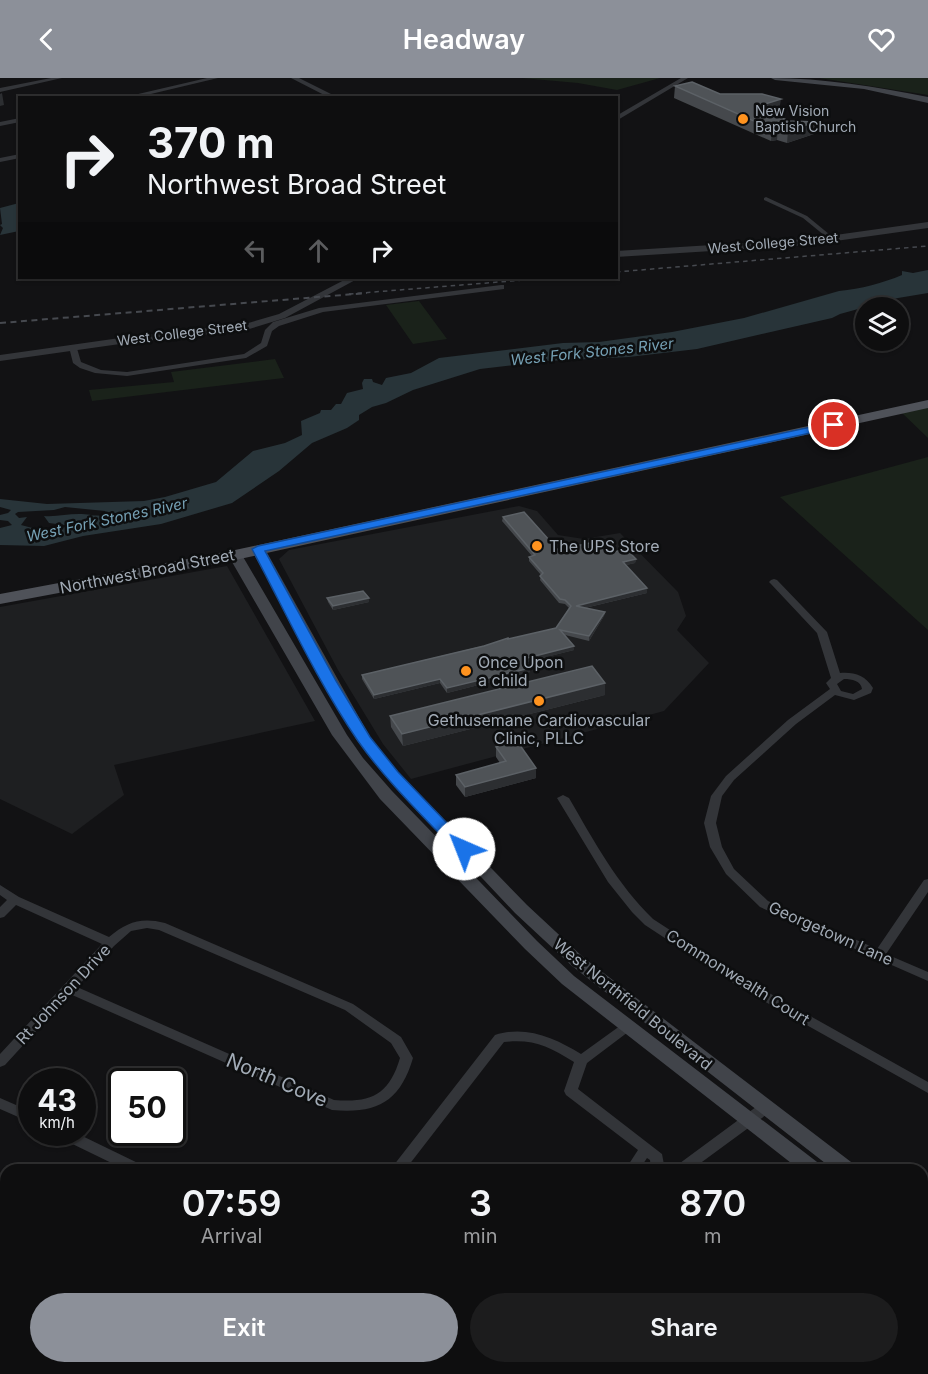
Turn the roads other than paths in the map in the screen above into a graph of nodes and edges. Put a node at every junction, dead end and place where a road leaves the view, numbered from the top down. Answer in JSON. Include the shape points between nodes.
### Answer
{"nodes":[{"id":1,"x":59,"y":78,"type":"edge"},
{"id":2,"x":215,"y":78,"type":"edge"},
{"id":3,"x":294,"y":78,"type":"edge"},
{"id":4,"x":685,"y":78,"type":"edge"},
{"id":5,"x":775,"y":78,"type":"edge"},
{"id":6,"x":0,"y":90,"type":"edge"},
{"id":7,"x":133,"y":96,"type":"edge"},
{"id":8,"x":332,"y":96,"type":"edge"},
{"id":9,"x":928,"y":100,"type":"edge"},
{"id":10,"x":618,"y":118,"type":"edge"},
{"id":11,"x":18,"y":120,"type":"edge"},
{"id":12,"x":0,"y":124,"type":"edge"},
{"id":13,"x":18,"y":156,"type":"edge"},
{"id":14,"x":0,"y":160,"type":"edge"},
{"id":15,"x":766,"y":199,"type":"dead end"},
{"id":16,"x":928,"y":225,"type":"edge"},
{"id":17,"x":832,"y":239,"type":"junction"},
{"id":18,"x":618,"y":254,"type":"edge"},
{"id":19,"x":352,"y":279,"type":"edge"},
{"id":20,"x":501,"y":287,"type":"dead end"},
{"id":21,"x":73,"y":347,"type":"junction"},
{"id":22,"x":0,"y":358,"type":"edge"},
{"id":23,"x":928,"y":393,"type":"edge"},
{"id":24,"x":928,"y":404,"type":"edge"},
{"id":25,"x":894,"y":406,"type":"junction"},
{"id":26,"x":473,"y":497,"type":"junction"},
{"id":27,"x":237,"y":548,"type":"junction"},
{"id":28,"x":258,"y":549,"type":"junction"},
{"id":29,"x":774,"y":582,"type":"dead end"},
{"id":30,"x":0,"y":586,"type":"edge"},
{"id":31,"x":0,"y":599,"type":"edge"},
{"id":32,"x":836,"y":678,"type":"junction"},
{"id":33,"x":834,"y":691,"type":"junction"},
{"id":34,"x":563,"y":798,"type":"dead end"},
{"id":35,"x":928,"y":883,"type":"edge"},
{"id":36,"x":0,"y":889,"type":"edge"},
{"id":37,"x":15,"y":900,"type":"junction"},
{"id":38,"x":0,"y":914,"type":"edge"},
{"id":39,"x":533,"y":920,"type":"junction"},
{"id":40,"x":127,"y":928,"type":"joint"},
{"id":41,"x":514,"y":928,"type":"junction"},
{"id":42,"x":110,"y":943,"type":"junction"},
{"id":43,"x":879,"y":955,"type":"junction"},
{"id":44,"x":928,"y":977,"type":"edge"},
{"id":45,"x":68,"y":988,"type":"junction"},
{"id":46,"x":628,"y":1026,"type":"junction"},
{"id":47,"x":581,"y":1060,"type":"junction"},
{"id":48,"x":0,"y":1062,"type":"edge"},
{"id":49,"x":928,"y":1088,"type":"edge"},
{"id":50,"x":0,"y":1103,"type":"edge"},
{"id":51,"x":765,"y":1108,"type":"junction"},
{"id":52,"x":18,"y":1111,"type":"edge"},
{"id":53,"x":748,"y":1120,"type":"junction"},
{"id":54,"x":83,"y":1146,"type":"edge"},
{"id":55,"x":646,"y":1149,"type":"junction"},
{"id":56,"x":112,"y":1164,"type":"edge"},
{"id":57,"x":402,"y":1164,"type":"edge"},
{"id":58,"x":636,"y":1164,"type":"edge"},
{"id":59,"x":658,"y":1164,"type":"edge"},
{"id":60,"x":689,"y":1164,"type":"edge"},
{"id":61,"x":806,"y":1164,"type":"edge"},
{"id":62,"x":840,"y":1164,"type":"edge"}],
"edges":[{"from":1,"to":6,"type":"street"},
{"from":2,"to":7,"type":"street"},
{"from":3,"to":8,"type":"street"},
{"from":4,"to":10,"type":"street"},
{"from":5,"to":9,"type":"main road","via":[[864,87]]},
{"from":11,"to":12,"type":"street"},
{"from":13,"to":14,"type":"street"},
{"from":15,"to":17,"type":"street","via":[[805,217]]},
{"from":16,"to":17,"type":"street","name":"West College Street"},
{"from":17,"to":18,"type":"street","name":"West College Street"},
{"from":19,"to":21,"type":"street","name":"West College Street","via":[[282,316],[246,327]]},
{"from":20,"to":21,"type":"street","via":[[322,310],[276,324],[264,344],[246,356],[127,374],[88,369],[77,363]]},
{"from":21,"to":22,"type":"street","name":"West College Street"},
{"from":23,"to":25,"type":"main road","name":"Northwest Broad Street"},
{"from":24,"to":25,"type":"main road","name":"Northwest Broad Street"},
{"from":25,"to":26,"type":"main road","name":"Northwest Broad Street"},
{"from":26,"to":27,"type":"main road","name":"Northwest Broad Street"},
{"from":26,"to":28,"type":"main road","name":"Northwest Broad Street"},
{"from":27,"to":28,"type":"main road","name":"Northwest Broad Street"},
{"from":27,"to":30,"type":"main road","name":"Northwest Broad Street"},
{"from":27,"to":31,"type":"main road","name":"Northwest Broad Street"},
{"from":27,"to":41,"type":"main road","name":"West Northfield Boulevard","via":[[358,761]]},
{"from":28,"to":39,"type":"main road","name":"West Northfield Boulevard","via":[[364,739],[393,776]]},
{"from":29,"to":32,"type":"street","via":[[822,632]]},
{"from":32,"to":33,"type":"street","via":[[831,683]]},
{"from":32,"to":33,"type":"street","via":[[853,676],[868,688],[854,697]]},
{"from":33,"to":43,"type":"street","name":"Georgetown Lane","via":[[792,722],[730,778],[717,796],[710,823],[716,847],[730,872],[764,903]]},
{"from":34,"to":49,"type":"street","name":"Commonwealth Court","via":[[622,891],[649,921],[772,1002]]},
{"from":35,"to":43,"type":"street"},
{"from":36,"to":37,"type":"street"},
{"from":37,"to":38,"type":"street"},
{"from":37,"to":42,"type":"street"},
{"from":39,"to":41,"type":"main road"},
{"from":39,"to":51,"type":"main road","name":"West Northfield Boulevard","via":[[606,985]]},
{"from":40,"to":42,"type":"street","name":"Rt Johnson Drive"},
{"from":40,"to":45,"type":"street","name":"North Cove","via":[[161,926],[349,1007],[396,1040],[407,1058],[394,1091],[372,1104],[332,1105]]},
{"from":41,"to":46,"type":"main road","name":"West Northfield Boulevard","via":[[568,980]]},
{"from":42,"to":45,"type":"street","name":"Rt Johnson Drive"},
{"from":43,"to":44,"type":"street","name":"Georgetown Lane"},
{"from":45,"to":48,"type":"street","name":"Rt Johnson Drive"},
{"from":46,"to":47,"type":"street"},
{"from":46,"to":53,"type":"main road","name":"West Northfield Boulevard"},
{"from":47,"to":55,"type":"street","via":[[571,1091]]},
{"from":47,"to":57,"type":"street","via":[[540,1037],[500,1038]]},
{"from":50,"to":52,"type":"street"},
{"from":51,"to":53,"type":"street"},
{"from":51,"to":62,"type":"main road","name":"West Northfield Boulevard"},
{"from":53,"to":60,"type":"street"},
{"from":53,"to":61,"type":"main road","name":"West Northfield Boulevard"},
{"from":54,"to":56,"type":"street"},
{"from":55,"to":58,"type":"street"},
{"from":55,"to":59,"type":"street","via":[[657,1158]]}]}
